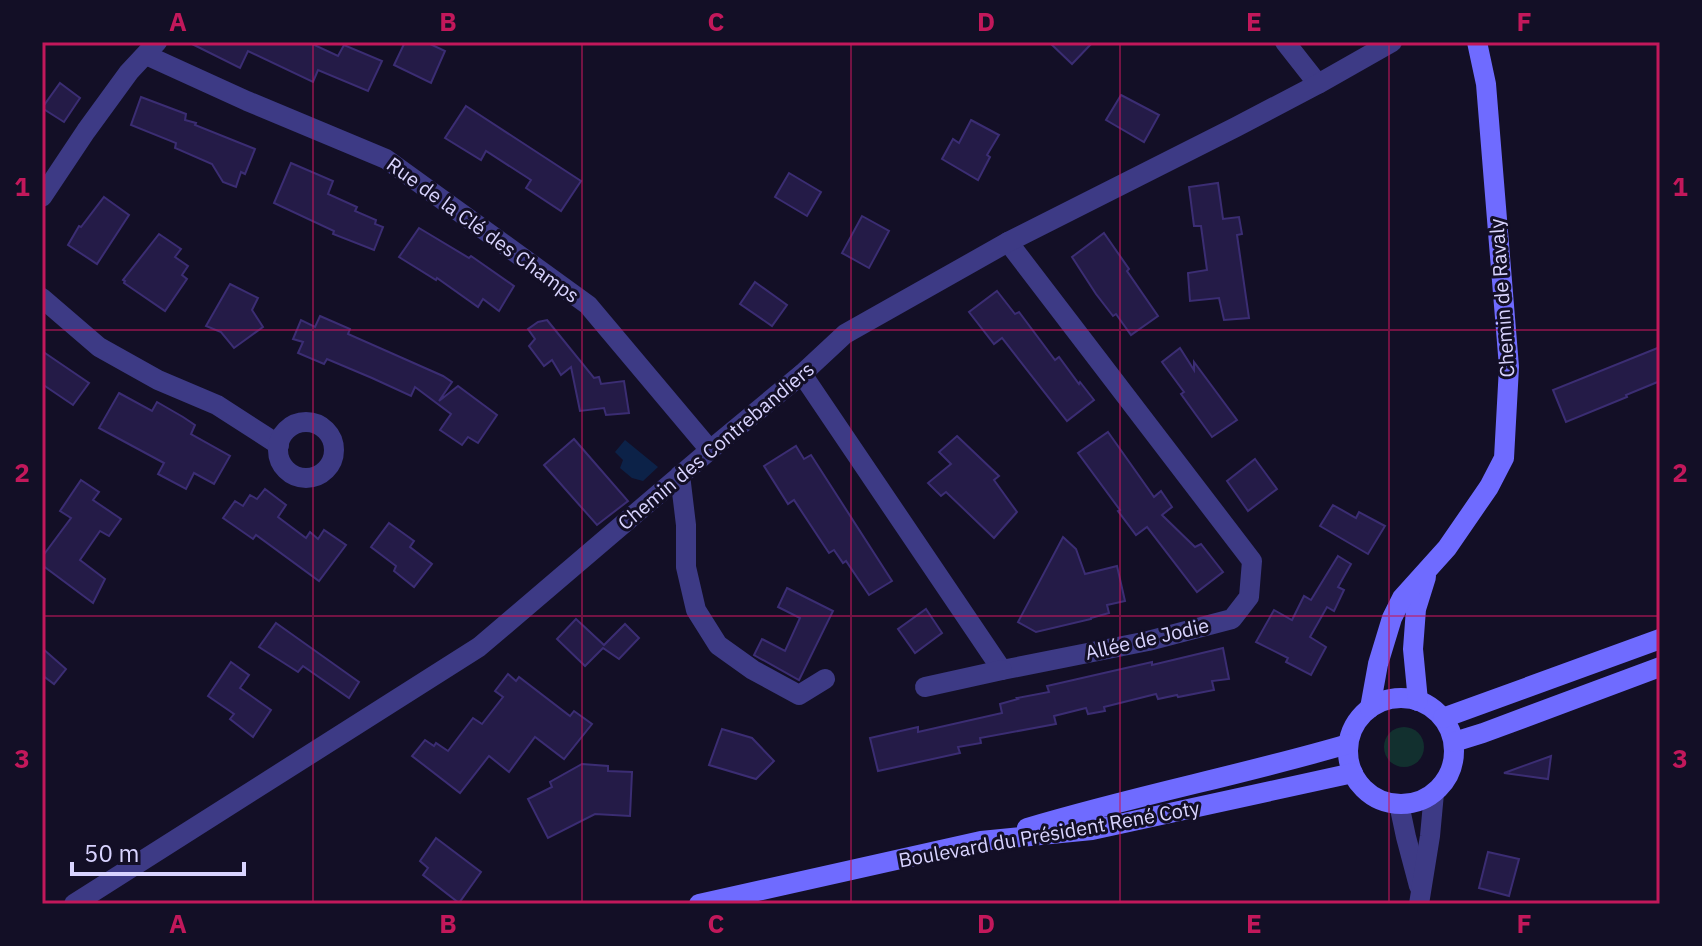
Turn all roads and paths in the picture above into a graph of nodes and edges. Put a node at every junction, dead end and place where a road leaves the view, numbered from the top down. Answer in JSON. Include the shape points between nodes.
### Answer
{"nodes":[{"id":1,"x":1285,"y":42,"type":"edge"},
{"id":2,"x":1392,"y":42,"type":"edge"},
{"id":3,"x":1477,"y":42,"type":"edge"},
{"id":4,"x":152,"y":49,"type":"edge"},
{"id":5,"x":1318,"y":84,"type":"junction"},
{"id":6,"x":42,"y":197,"type":"edge"},
{"id":7,"x":1008,"y":242,"type":"junction"},
{"id":8,"x":42,"y":298,"type":"edge"},
{"id":9,"x":802,"y":374,"type":"junction"},
{"id":10,"x":279,"y":445,"type":"dead end"},
{"id":11,"x":710,"y":450,"type":"junction"},
{"id":12,"x":680,"y":475,"type":"junction"},
{"id":13,"x":1429,"y":570,"type":"junction"},
{"id":14,"x":1660,"y":639,"type":"edge"},
{"id":15,"x":1660,"y":667,"type":"edge"},
{"id":16,"x":1002,"y":670,"type":"junction"},
{"id":17,"x":825,"y":679,"type":"dead end"},
{"id":18,"x":925,"y":687,"type":"dead end"},
{"id":19,"x":1418,"y":701,"type":"junction"},
{"id":20,"x":1370,"y":708,"type":"junction"},
{"id":21,"x":1443,"y":718,"type":"junction"},
{"id":22,"x":1454,"y":742,"type":"junction"},
{"id":23,"x":1348,"y":744,"type":"junction"},
{"id":24,"x":1353,"y":773,"type":"junction"},
{"id":25,"x":1434,"y":793,"type":"junction"},
{"id":26,"x":1399,"y":804,"type":"junction"},
{"id":27,"x":981,"y":841,"type":"junction"},
{"id":28,"x":1420,"y":899,"type":"edge"},
{"id":29,"x":74,"y":904,"type":"edge"},
{"id":30,"x":699,"y":904,"type":"edge"}],
"edges":[{"from":1,"to":5,"type":"street"},
{"from":2,"to":5,"type":"street","name":"Chemin des Contrebandiers"},
{"from":3,"to":13,"type":"main road","name":"Chemin de Ravaly","via":[[1486,84],[1509,367],[1504,458]]},
{"from":4,"to":6,"type":"street","name":"Rue de la Clé des Champs","via":[[129,72]]},
{"from":4,"to":11,"type":"street","name":"Rue de la Clé des Champs","via":[[247,101],[386,159],[588,305]]},
{"from":5,"to":7,"type":"street","name":"Chemin des Contrebandiers"},
{"from":7,"to":9,"type":"street","name":"Chemin des Contrebandiers","via":[[845,334]]},
{"from":7,"to":16,"type":"street","name":"Allée de Jodie","via":[[1252,561],[1249,597],[1232,619]]},
{"from":8,"to":10,"type":"street","via":[[99,347],[217,405]]},
{"from":9,"to":11,"type":"street","name":"Chemin des Contrebandiers"},
{"from":9,"to":16,"type":"street"},
{"from":11,"to":12,"type":"street","name":"Chemin des Contrebandiers"},
{"from":12,"to":17,"type":"street","via":[[686,567],[696,610],[718,645],[799,695]]},
{"from":12,"to":29,"type":"street","name":"Chemin des Contrebandiers","via":[[479,647]]},
{"from":13,"to":19,"type":"main road","via":[[1416,609]]},
{"from":13,"to":20,"type":"main road","name":"Chemin de Ravaly","via":[[1402,598],[1392,618]]},
{"from":14,"to":21,"type":"main road"},
{"from":15,"to":22,"type":"main road"},
{"from":16,"to":18,"type":"street","name":"Allée de Jodie"},
{"from":19,"to":20,"type":"main road","via":[[1393,699]]},
{"from":19,"to":21,"type":"main road"},
{"from":20,"to":23,"type":"main road"},
{"from":21,"to":22,"type":"main road"},
{"from":22,"to":25,"type":"main road","via":[[1453,765]]},
{"from":23,"to":24,"type":"main road"},
{"from":23,"to":27,"type":"main road"},
{"from":24,"to":26,"type":"main road","via":[[1367,791]]},
{"from":24,"to":27,"type":"main road","name":"Boulevard du Président René Coty","via":[[1092,830]]},
{"from":25,"to":26,"type":"main road"},
{"from":25,"to":28,"type":"street"},
{"from":26,"to":28,"type":"street"},
{"from":27,"to":30,"type":"main road","name":"Boulevard du Président René Coty"}]}
